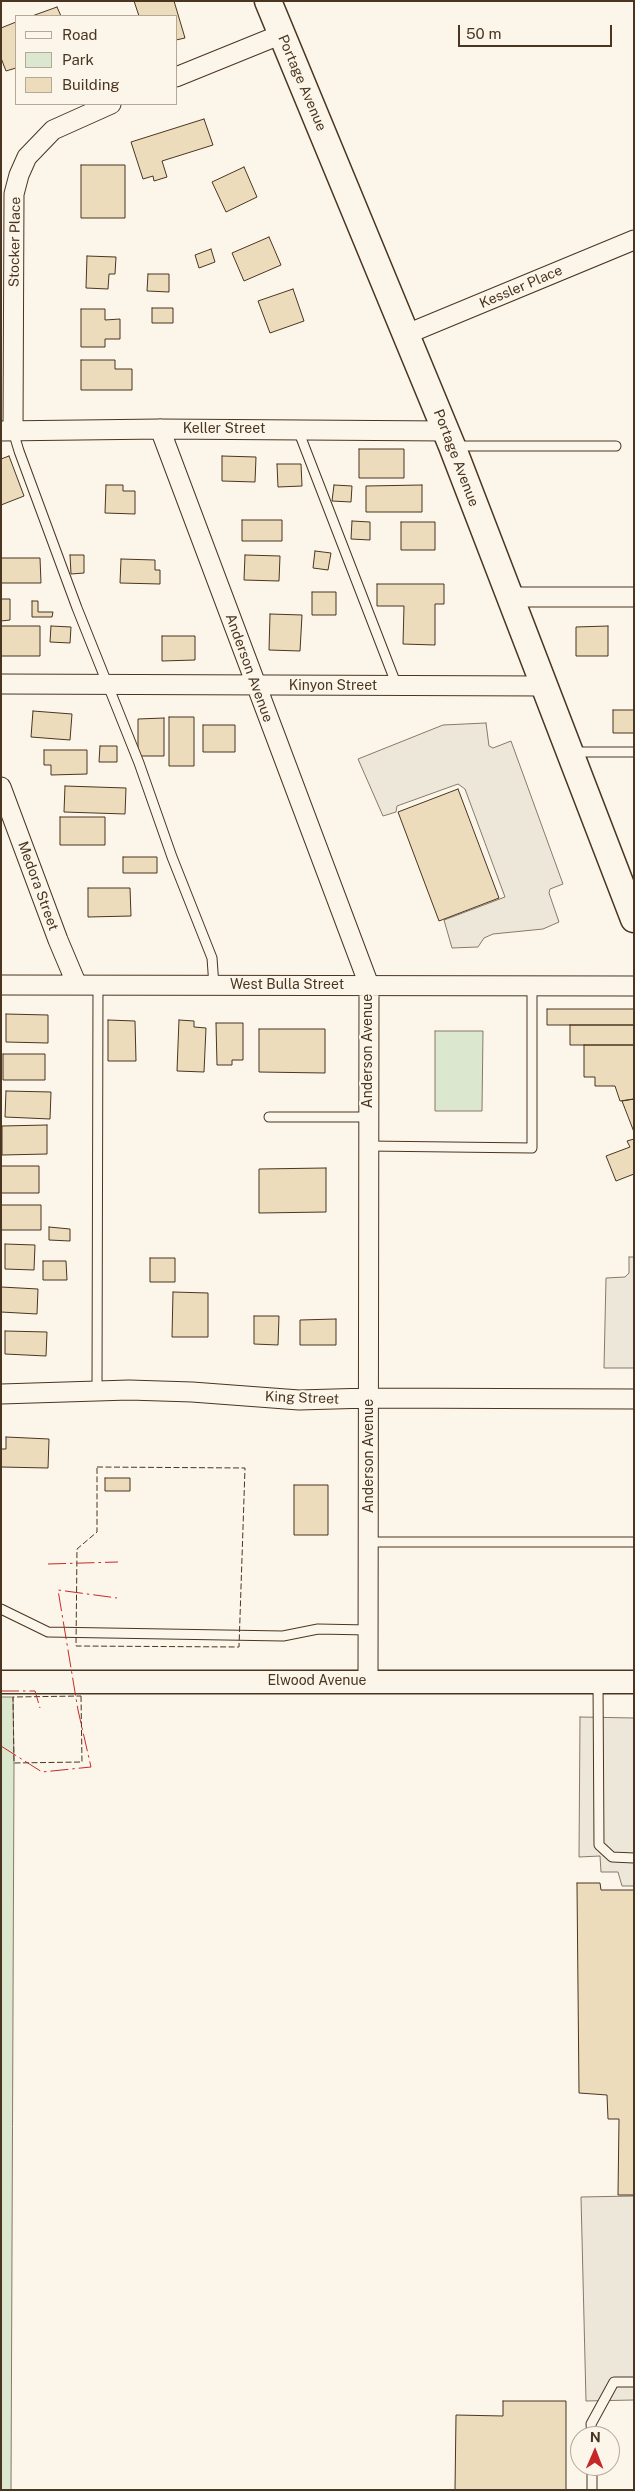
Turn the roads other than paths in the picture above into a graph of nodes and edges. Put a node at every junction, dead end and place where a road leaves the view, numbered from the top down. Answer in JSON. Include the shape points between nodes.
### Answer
{"nodes":[{"id":1,"x":268,"y":1,"type":"edge"},
{"id":2,"x":282,"y":34,"type":"junction"},
{"id":3,"x":178,"y":76,"type":"edge"},
{"id":4,"x":109,"y":105,"type":"edge"},
{"id":5,"x":634,"y":240,"type":"edge"},
{"id":6,"x":407,"y":334,"type":"junction"},
{"id":7,"x":160,"y":429,"type":"junction"},
{"id":8,"x":298,"y":429,"type":"junction"},
{"id":9,"x":7,"y":431,"type":"edge"},
{"id":10,"x":449,"y":439,"type":"junction"},
{"id":11,"x":616,"y":446,"type":"dead end"},
{"id":12,"x":510,"y":597,"type":"junction"},
{"id":13,"x":634,"y":597,"type":"edge"},
{"id":14,"x":1,"y":684,"type":"edge"},
{"id":15,"x":108,"y":685,"type":"junction"},
{"id":16,"x":255,"y":686,"type":"junction"},
{"id":17,"x":397,"y":686,"type":"junction"},
{"id":18,"x":544,"y":686,"type":"junction"},
{"id":19,"x":570,"y":752,"type":"junction"},
{"id":20,"x":634,"y":752,"type":"edge"},
{"id":21,"x":1,"y":787,"type":"edge"},
{"id":22,"x":632,"y":910,"type":"edge"},
{"id":23,"x":1,"y":985,"type":"edge"},
{"id":24,"x":77,"y":985,"type":"junction"},
{"id":25,"x":98,"y":985,"type":"junction"},
{"id":26,"x":368,"y":985,"type":"junction"},
{"id":27,"x":214,"y":986,"type":"junction"},
{"id":28,"x":532,"y":986,"type":"junction"},
{"id":29,"x":634,"y":986,"type":"edge"},
{"id":30,"x":269,"y":1117,"type":"dead end"},
{"id":31,"x":368,"y":1117,"type":"junction"},
{"id":32,"x":367,"y":1146,"type":"junction"},
{"id":33,"x":97,"y":1391,"type":"junction"},
{"id":34,"x":1,"y":1394,"type":"edge"},
{"id":35,"x":369,"y":1398,"type":"junction"},
{"id":36,"x":634,"y":1399,"type":"edge"},
{"id":37,"x":368,"y":1542,"type":"junction"},
{"id":38,"x":634,"y":1542,"type":"edge"},
{"id":39,"x":1,"y":1610,"type":"edge"},
{"id":40,"x":368,"y":1630,"type":"junction"},
{"id":41,"x":368,"y":1681,"type":"junction"},
{"id":42,"x":598,"y":1681,"type":"junction"},
{"id":43,"x":1,"y":1682,"type":"edge"},
{"id":44,"x":634,"y":1682,"type":"edge"},
{"id":45,"x":634,"y":1858,"type":"edge"},
{"id":46,"x":634,"y":2382,"type":"edge"},
{"id":47,"x":592,"y":2426,"type":"edge"},
{"id":48,"x":592,"y":2476,"type":"edge"},
{"id":49,"x":592,"y":2490,"type":"edge"}],
"edges":[{"from":1,"to":2,"type":"main road","name":"Portage Avenue"},
{"from":2,"to":3,"type":"street"},
{"from":2,"to":6,"type":"main road","name":"Portage Avenue"},
{"from":4,"to":9,"type":"street","name":"Stocker Place","via":[[52,130],[27,157],[18,175],[14,194]]},
{"from":5,"to":6,"type":"street","name":"Kessler Place"},
{"from":6,"to":10,"type":"main road","name":"Portage Avenue"},
{"from":7,"to":8,"type":"street","name":"Keller Street"},
{"from":7,"to":9,"type":"street","name":"Keller Street"},
{"from":7,"to":16,"type":"street","name":"Anderson Avenue"},
{"from":8,"to":10,"type":"street","name":"Keller Street"},
{"from":8,"to":17,"type":"lane"},
{"from":9,"to":15,"type":"lane","via":[[18,451]]},
{"from":10,"to":11,"type":"lane"},
{"from":10,"to":12,"type":"main road","name":"Portage Avenue"},
{"from":12,"to":13,"type":"street"},
{"from":12,"to":18,"type":"main road","name":"Portage Avenue"},
{"from":14,"to":15,"type":"street","name":"Kinyon Street"},
{"from":15,"to":16,"type":"street","name":"Kinyon Street"},
{"from":15,"to":27,"type":"lane","via":[[212,958]]},
{"from":16,"to":17,"type":"street","name":"Kinyon Street"},
{"from":16,"to":26,"type":"street","name":"Anderson Avenue"},
{"from":17,"to":18,"type":"street","name":"Kinyon Street"},
{"from":18,"to":19,"type":"main road","name":"Portage Avenue"},
{"from":19,"to":20,"type":"lane"},
{"from":19,"to":22,"type":"main road","name":"Portage Avenue"},
{"from":21,"to":24,"type":"street","name":"Medora Street"},
{"from":23,"to":24,"type":"street","name":"West Bulla Street"},
{"from":24,"to":25,"type":"street","name":"West Bulla Street"},
{"from":25,"to":27,"type":"street","name":"West Bulla Street"},
{"from":25,"to":33,"type":"lane"},
{"from":26,"to":27,"type":"street","name":"West Bulla Street"},
{"from":26,"to":28,"type":"street","name":"West Bulla Street"},
{"from":26,"to":31,"type":"street","name":"Anderson Avenue"},
{"from":28,"to":29,"type":"street","name":"West Bulla Street"},
{"from":28,"to":32,"type":"lane","via":[[532,1148]]},
{"from":30,"to":31,"type":"lane"},
{"from":31,"to":32,"type":"street","name":"Anderson Avenue"},
{"from":32,"to":35,"type":"street","name":"Anderson Avenue"},
{"from":33,"to":34,"type":"street","name":"King Street"},
{"from":33,"to":35,"type":"street","name":"King Street","via":[[192,1392],[299,1400]]},
{"from":35,"to":36,"type":"street","name":"King Street"},
{"from":35,"to":37,"type":"street","name":"Anderson Avenue"},
{"from":37,"to":38,"type":"lane"},
{"from":37,"to":40,"type":"street","name":"Anderson Avenue"},
{"from":39,"to":40,"type":"lane","via":[[48,1632],[283,1636],[318,1629]]},
{"from":40,"to":41,"type":"street","name":"Anderson Avenue"},
{"from":41,"to":42,"type":"street","name":"Elwood Avenue"},
{"from":41,"to":43,"type":"street","name":"Elwood Avenue"},
{"from":42,"to":44,"type":"street","name":"Elwood Avenue"},
{"from":42,"to":45,"type":"lane","via":[[599,1845],[612,1857]]},
{"from":46,"to":47,"type":"lane","via":[[614,2382]]},
{"from":48,"to":49,"type":"lane"}]}
